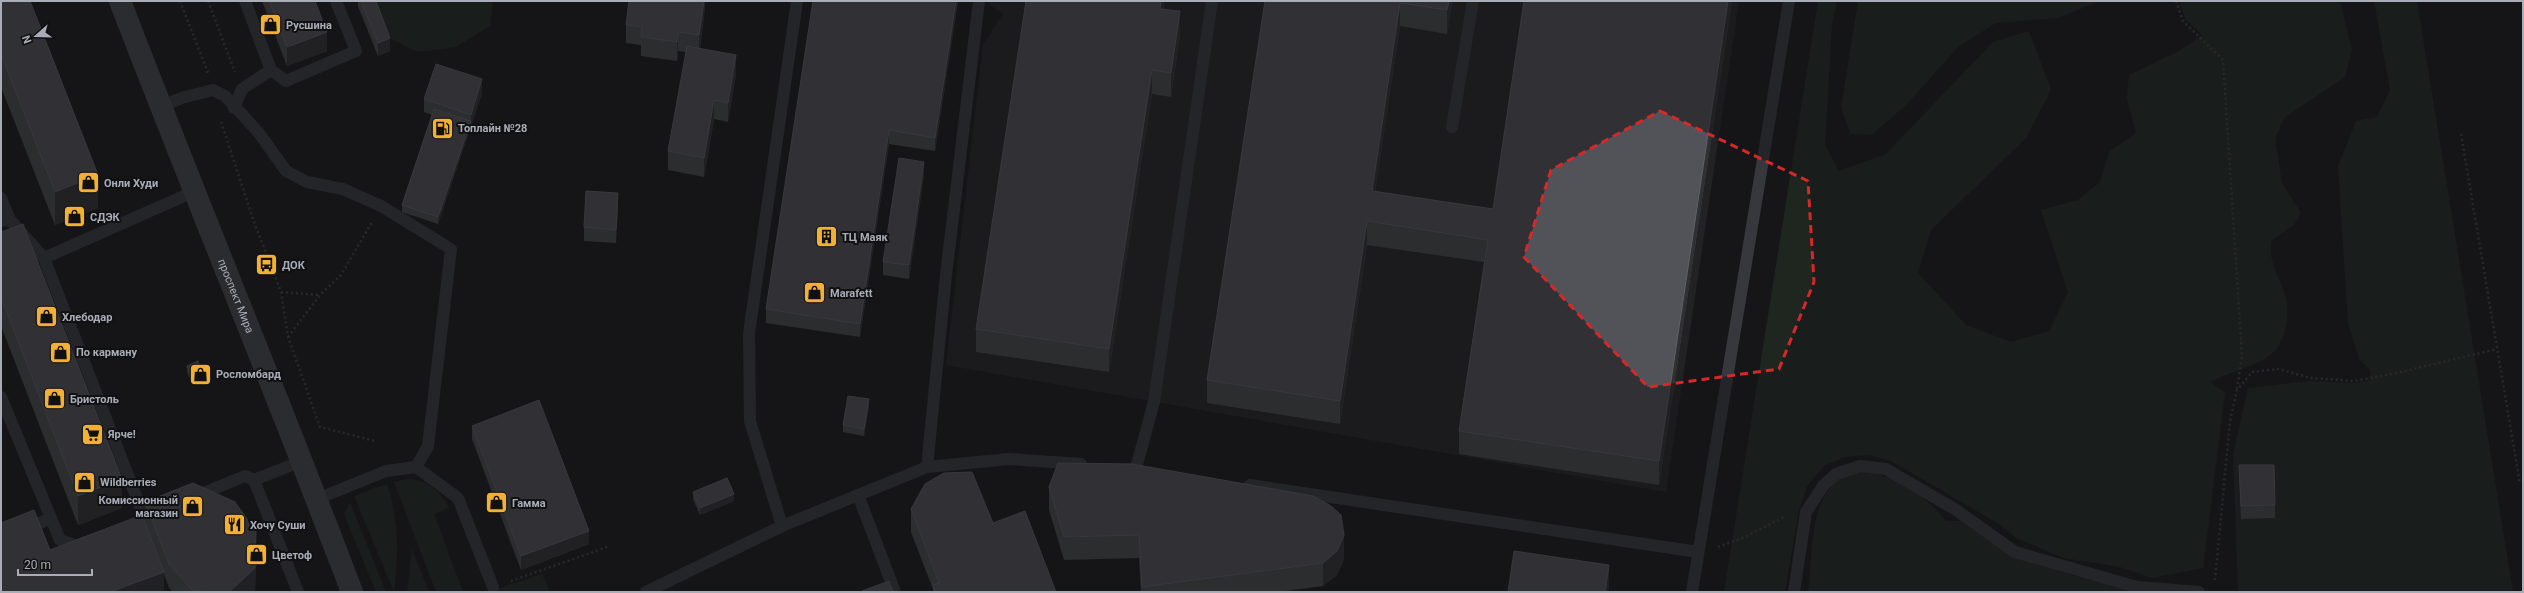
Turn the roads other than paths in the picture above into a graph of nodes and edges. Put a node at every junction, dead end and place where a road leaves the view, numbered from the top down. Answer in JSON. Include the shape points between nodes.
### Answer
{"nodes":[{"id":1,"x":120,"y":1,"type":"edge"},
{"id":2,"x":245,"y":1,"type":"edge"},
{"id":3,"x":336,"y":1,"type":"edge"},
{"id":4,"x":797,"y":1,"type":"edge"},
{"id":5,"x":979,"y":1,"type":"edge"},
{"id":6,"x":1212,"y":1,"type":"edge"},
{"id":7,"x":1473,"y":1,"type":"edge"},
{"id":8,"x":1788,"y":1,"type":"edge"},
{"id":9,"x":271,"y":70,"type":"junction"},
{"id":10,"x":161,"y":107,"type":"junction"},
{"id":11,"x":234,"y":108,"type":"junction"},
{"id":12,"x":1452,"y":127,"type":"dead end"},
{"id":13,"x":193,"y":192,"type":"junction"},
{"id":14,"x":1,"y":198,"type":"edge"},
{"id":15,"x":5,"y":221,"type":"edge"},
{"id":16,"x":44,"y":258,"type":"junction"},
{"id":17,"x":1,"y":397,"type":"edge"},
{"id":18,"x":302,"y":461,"type":"junction"},
{"id":19,"x":1091,"y":465,"type":"edge"},
{"id":20,"x":416,"y":466,"type":"junction"},
{"id":21,"x":927,"y":467,"type":"junction"},
{"id":22,"x":1122,"y":467,"type":"edge"},
{"id":23,"x":1136,"y":468,"type":"junction"},
{"id":24,"x":1152,"y":470,"type":"edge"},
{"id":25,"x":254,"y":480,"type":"junction"},
{"id":26,"x":1237,"y":483,"type":"edge"},
{"id":27,"x":858,"y":495,"type":"junction"},
{"id":28,"x":317,"y":499,"type":"junction"},
{"id":29,"x":187,"y":500,"type":"edge"},
{"id":30,"x":158,"y":512,"type":"edge"},
{"id":31,"x":144,"y":517,"type":"junction"},
{"id":32,"x":51,"y":518,"type":"junction"},
{"id":33,"x":130,"y":523,"type":"edge"},
{"id":34,"x":782,"y":526,"type":"junction"},
{"id":35,"x":97,"y":537,"type":"edge"},
{"id":36,"x":1,"y":541,"type":"edge"},
{"id":37,"x":1698,"y":552,"type":"junction"},
{"id":38,"x":493,"y":587,"type":"road end"},
{"id":39,"x":298,"y":592,"type":"edge"},
{"id":40,"x":352,"y":592,"type":"edge"},
{"id":41,"x":646,"y":592,"type":"edge"},
{"id":42,"x":895,"y":592,"type":"edge"},
{"id":43,"x":1692,"y":592,"type":"edge"},
{"id":44,"x":1794,"y":592,"type":"edge"},
{"id":45,"x":2199,"y":592,"type":"edge"}],
"edges":[{"from":1,"to":10,"type":"main road","name":"проспект Мира"},
{"from":2,"to":9,"type":"lane"},
{"from":3,"to":9,"type":"lane","via":[[356,51],[286,82]]},
{"from":4,"to":34,"type":"lane","via":[[749,333],[750,421]]},
{"from":5,"to":21,"type":"lane","via":[[946,275]]},
{"from":6,"to":23,"type":"lane","via":[[1154,402]]},
{"from":7,"to":12,"type":"lane"},
{"from":8,"to":37,"type":"lane"},
{"from":9,"to":11,"type":"lane","via":[[242,89]]},
{"from":10,"to":11,"type":"lane","via":[[181,98],[213,90],[225,96]]},
{"from":10,"to":13,"type":"main road","name":"проспект Мира"},
{"from":11,"to":20,"type":"lane","via":[[259,133],[286,171],[307,182],[343,189],[381,206],[451,249],[428,446]]},
{"from":13,"to":16,"type":"lane"},
{"from":13,"to":18,"type":"main road","name":"проспект Мира"},
{"from":14,"to":15,"type":"lane"},
{"from":15,"to":16,"type":"lane"},
{"from":16,"to":31,"type":"lane"},
{"from":17,"to":32,"type":"lane"},
{"from":18,"to":25,"type":"lane"},
{"from":18,"to":28,"type":"main road","name":"проспект Мира"},
{"from":19,"to":21,"type":"lane","via":[[1009,459]]},
{"from":20,"to":28,"type":"lane","via":[[386,471]]},
{"from":20,"to":38,"type":"lane","via":[[458,498]]},
{"from":21,"to":27,"type":"lane"},
{"from":22,"to":23,"type":"lane"},
{"from":23,"to":24,"type":"lane"},
{"from":25,"to":29,"type":"lane","via":[[245,476]]},
{"from":25,"to":39,"type":"lane"},
{"from":26,"to":37,"type":"lane"},
{"from":27,"to":34,"type":"lane"},
{"from":27,"to":42,"type":"lane"},
{"from":28,"to":40,"type":"main road","name":"проспект Мира"},
{"from":30,"to":31,"type":"lane"},
{"from":31,"to":33,"type":"lane"},
{"from":32,"to":35,"type":"lane","via":[[60,540],[76,546]]},
{"from":32,"to":36,"type":"lane"},
{"from":34,"to":41,"type":"lane"},
{"from":37,"to":43,"type":"lane"},
{"from":44,"to":45,"type":"lane","via":[[1806,512],[1823,486],[1836,474],[1860,466],[1886,469],[1956,510],[2015,552],[2137,587]]}]}
